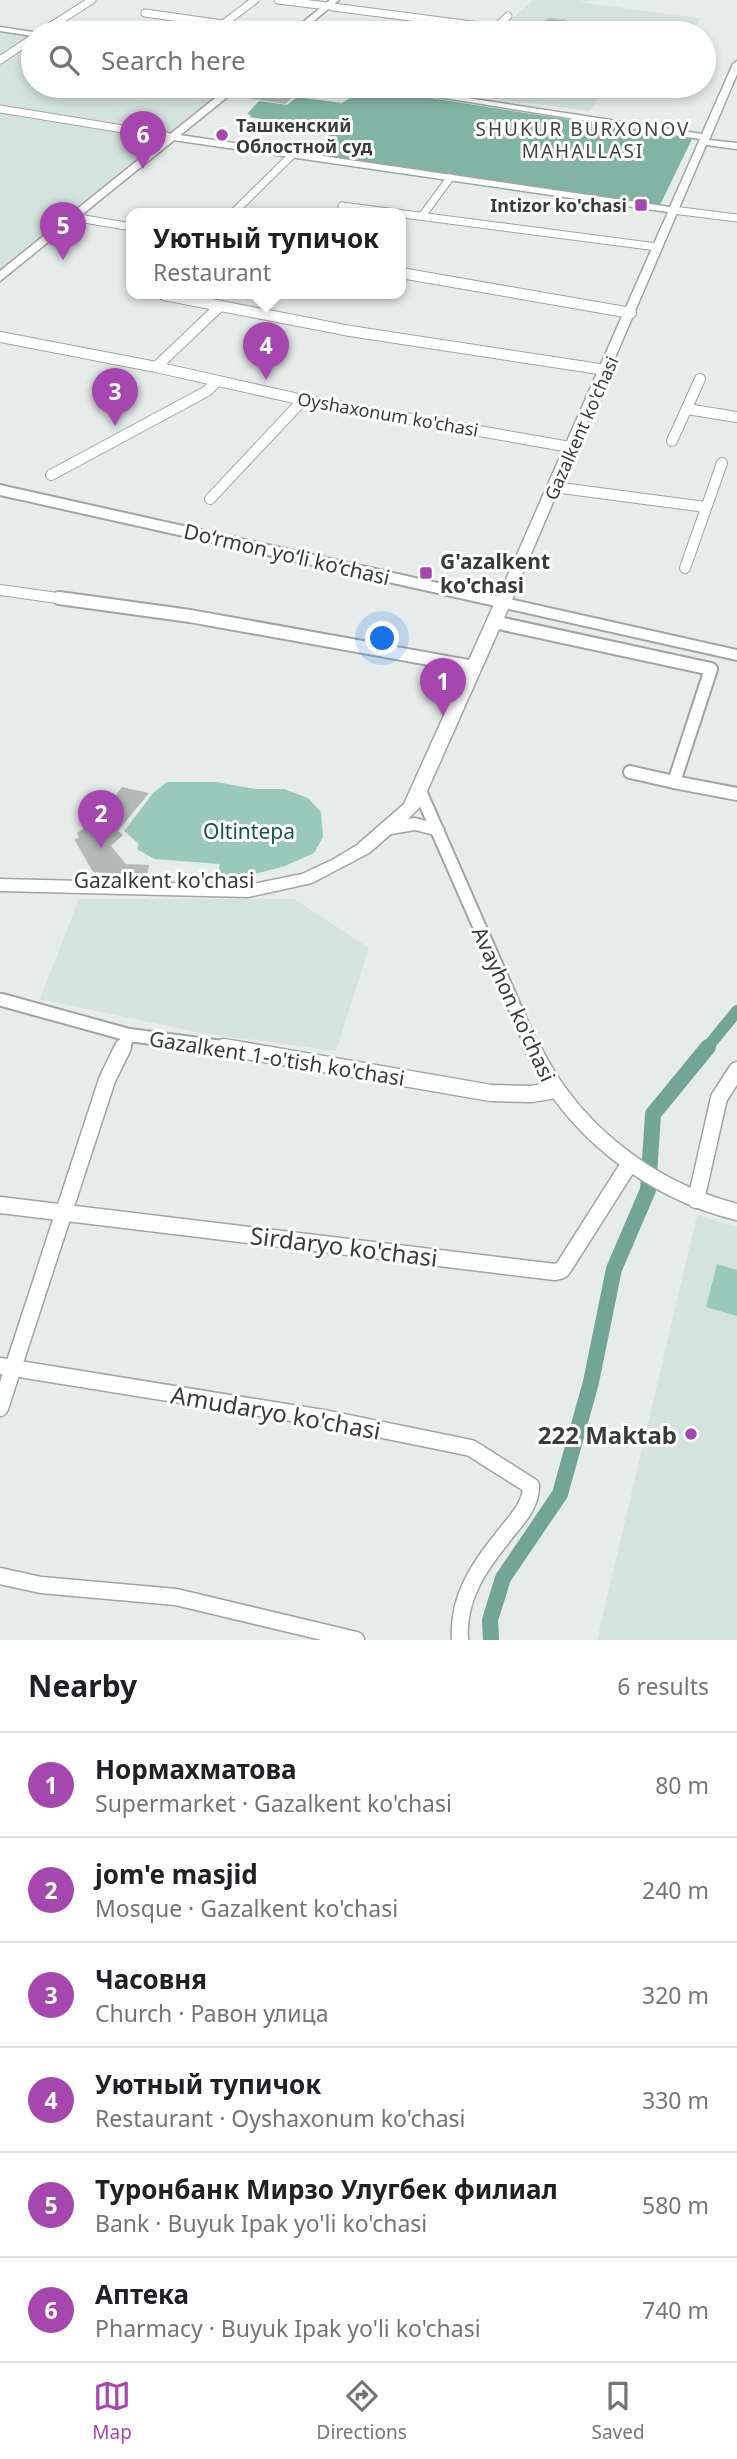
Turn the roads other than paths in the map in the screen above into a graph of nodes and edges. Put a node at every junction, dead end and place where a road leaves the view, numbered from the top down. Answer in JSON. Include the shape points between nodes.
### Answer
{"nodes":[{"id":1,"x":92,"y":0,"type":"edge"},
{"id":2,"x":256,"y":0,"type":"edge"},
{"id":3,"x":278,"y":0,"type":"edge"},
{"id":4,"x":342,"y":0,"type":"edge"},
{"id":5,"x":332,"y":5,"type":"edge"},
{"id":6,"x":145,"y":13,"type":"dead end"},
{"id":7,"x":508,"y":16,"type":"dead end"},
{"id":8,"x":59,"y":21,"type":"edge"},
{"id":9,"x":202,"y":21,"type":"edge"},
{"id":10,"x":227,"y":21,"type":"edge"},
{"id":11,"x":310,"y":21,"type":"edge"},
{"id":12,"x":314,"y":21,"type":"edge"},
{"id":13,"x":445,"y":21,"type":"edge"},
{"id":14,"x":503,"y":21,"type":"edge"},
{"id":15,"x":0,"y":29,"type":"edge"},
{"id":16,"x":21,"y":33,"type":"edge"},
{"id":17,"x":21,"y":45,"type":"edge"},
{"id":18,"x":0,"y":60,"type":"edge"},
{"id":19,"x":737,"y":64,"type":"edge"},
{"id":20,"x":214,"y":98,"type":"edge"},
{"id":21,"x":220,"y":98,"type":"edge"},
{"id":22,"x":449,"y":98,"type":"edge"},
{"id":23,"x":0,"y":109,"type":"edge"},
{"id":24,"x":170,"y":136,"type":"junction"},
{"id":25,"x":704,"y":139,"type":"junction"},
{"id":26,"x":737,"y":146,"type":"edge"},
{"id":27,"x":292,"y":155,"type":"junction"},
{"id":28,"x":450,"y":178,"type":"junction"},
{"id":29,"x":342,"y":206,"type":"dead end"},
{"id":30,"x":238,"y":208,"type":"edge"},
{"id":31,"x":358,"y":208,"type":"edge"},
{"id":32,"x":673,"y":210,"type":"junction"},
{"id":33,"x":406,"y":214,"type":"edge"},
{"id":34,"x":70,"y":216,"type":"junction"},
{"id":35,"x":422,"y":216,"type":"junction"},
{"id":36,"x":737,"y":218,"type":"edge"},
{"id":37,"x":126,"y":226,"type":"edge"},
{"id":38,"x":657,"y":247,"type":"junction"},
{"id":39,"x":0,"y":269,"type":"edge"},
{"id":40,"x":406,"y":275,"type":"edge"},
{"id":41,"x":0,"y":277,"type":"edge"},
{"id":42,"x":184,"y":299,"type":"edge"},
{"id":43,"x":220,"y":306,"type":"junction"},
{"id":44,"x":631,"y":313,"type":"junction"},
{"id":45,"x":0,"y":337,"type":"edge"},
{"id":46,"x":156,"y":367,"type":"junction"},
{"id":47,"x":606,"y":370,"type":"junction"},
{"id":48,"x":700,"y":379,"type":"dead end"},
{"id":49,"x":217,"y":381,"type":"junction"},
{"id":50,"x":303,"y":400,"type":"junction"},
{"id":51,"x":687,"y":410,"type":"junction"},
{"id":52,"x":737,"y":417,"type":"edge"},
{"id":53,"x":673,"y":441,"type":"dead end"},
{"id":54,"x":570,"y":447,"type":"junction"},
{"id":55,"x":722,"y":463,"type":"dead end"},
{"id":56,"x":51,"y":475,"type":"dead end"},
{"id":57,"x":0,"y":479,"type":"edge"},
{"id":58,"x":554,"y":487,"type":"junction"},
{"id":59,"x":0,"y":489,"type":"edge"},
{"id":60,"x":209,"y":499,"type":"dead end"},
{"id":61,"x":0,"y":502,"type":"edge"},
{"id":62,"x":705,"y":507,"type":"junction"},
{"id":63,"x":280,"y":553,"type":"junction"},
{"id":64,"x":685,"y":568,"type":"dead end"},
{"id":65,"x":0,"y":590,"type":"edge"},
{"id":66,"x":505,"y":597,"type":"junction"},
{"id":67,"x":494,"y":622,"type":"junction"},
{"id":68,"x":737,"y":644,"type":"edge"},
{"id":69,"x":737,"y":655,"type":"edge"},
{"id":70,"x":474,"y":667,"type":"junction"},
{"id":71,"x":630,"y":772,"type":"dead end"},
{"id":72,"x":674,"y":782,"type":"junction"},
{"id":73,"x":419,"y":789,"type":"junction"},
{"id":74,"x":737,"y":794,"type":"edge"},
{"id":75,"x":435,"y":829,"type":"junction"},
{"id":76,"x":382,"y":832,"type":"junction"},
{"id":77,"x":0,"y":877,"type":"edge"},
{"id":78,"x":0,"y":885,"type":"edge"},
{"id":79,"x":118,"y":885,"type":"junction"},
{"id":80,"x":2,"y":1000,"type":"dead end"},
{"id":81,"x":129,"y":1035,"type":"junction"},
{"id":82,"x":737,"y":1070,"type":"edge"},
{"id":83,"x":555,"y":1090,"type":"junction"},
{"id":84,"x":630,"y":1163,"type":"junction"},
{"id":85,"x":696,"y":1200,"type":"junction"},
{"id":86,"x":0,"y":1205,"type":"edge"},
{"id":87,"x":63,"y":1211,"type":"junction"},
{"id":88,"x":737,"y":1212,"type":"edge"},
{"id":89,"x":7,"y":1367,"type":"edge"},
{"id":90,"x":0,"y":1408,"type":"edge"},
{"id":91,"x":0,"y":1576,"type":"edge"},
{"id":92,"x":356,"y":1640,"type":"edge"},
{"id":93,"x":460,"y":1640,"type":"edge"}],
"edges":[{"from":1,"to":8,"type":"street"},
{"from":2,"to":10,"type":"street"},
{"from":3,"to":5,"type":"street"},
{"from":4,"to":5,"type":"main road"},
{"from":5,"to":11,"type":"main road"},
{"from":5,"to":12,"type":"main road"},
{"from":5,"to":13,"type":"street"},
{"from":6,"to":9,"type":"street"},
{"from":7,"to":14,"type":"street"},
{"from":15,"to":16,"type":"street"},
{"from":17,"to":18,"type":"street"},
{"from":19,"to":25,"type":"street","name":"Gazalkent ko'chasi"},
{"from":20,"to":24,"type":"main road"},
{"from":21,"to":24,"type":"main road"},
{"from":22,"to":25,"type":"street"},
{"from":23,"to":24,"type":"street"},
{"from":24,"to":27,"type":"street"},
{"from":24,"to":34,"type":"main road"},
{"from":25,"to":26,"type":"street"},
{"from":25,"to":32,"type":"street","name":"Gazalkent ko'chasi"},
{"from":27,"to":28,"type":"street"},
{"from":27,"to":30,"type":"street"},
{"from":28,"to":32,"type":"street"},
{"from":28,"to":35,"type":"street"},
{"from":29,"to":31,"type":"street"},
{"from":32,"to":36,"type":"street"},
{"from":32,"to":38,"type":"street","name":"Gazalkent ko'chasi"},
{"from":33,"to":35,"type":"street"},
{"from":34,"to":37,"type":"street"},
{"from":34,"to":39,"type":"main road"},
{"from":34,"to":41,"type":"main road"},
{"from":35,"to":38,"type":"street"},
{"from":38,"to":44,"type":"street","name":"Gazalkent ko'chasi"},
{"from":40,"to":44,"type":"street"},
{"from":42,"to":43,"type":"street"},
{"from":43,"to":46,"type":"street"},
{"from":43,"to":47,"type":"street"},
{"from":44,"to":47,"type":"street","name":"Gazalkent ko'chasi"},
{"from":45,"to":46,"type":"street","name":"Oyshaxonum ko'chasi"},
{"from":46,"to":49,"type":"street","name":"Oyshaxonum ko'chasi"},
{"from":47,"to":54,"type":"street","name":"Gazalkent ko'chasi"},
{"from":48,"to":51,"type":"street"},
{"from":49,"to":50,"type":"street","name":"Oyshaxonum ko'chasi"},
{"from":49,"to":56,"type":"street","via":[[207,391]]},
{"from":50,"to":54,"type":"street","name":"Oyshaxonum ko'chasi"},
{"from":50,"to":60,"type":"street"},
{"from":51,"to":52,"type":"street"},
{"from":51,"to":53,"type":"street"},
{"from":54,"to":58,"type":"street","name":"Gazalkent ko'chasi"},
{"from":55,"to":62,"type":"street"},
{"from":57,"to":66,"type":"main road","name":"Do‘rmon yo‘li ko‘chasi"},
{"from":58,"to":62,"type":"street"},
{"from":58,"to":66,"type":"street","name":"Gazalkent ko'chasi"},
{"from":59,"to":63,"type":"main road","name":"Do‘rmon yo‘li ko‘chasi"},
{"from":61,"to":63,"type":"main road","via":[[198,546]]},
{"from":62,"to":64,"type":"street"},
{"from":63,"to":66,"type":"main road","name":"Do‘rmon yo‘li ko‘chasi"},
{"from":65,"to":70,"type":"street","via":[[190,617]]},
{"from":66,"to":67,"type":"main road","name":"Gazalkent ko'chasi"},
{"from":66,"to":68,"type":"main road","name":"Do‘rmon yo‘li ko‘chasi"},
{"from":66,"to":69,"type":"main road","name":"Do‘rmon yo‘li ko‘chasi"},
{"from":67,"to":70,"type":"main road","name":"Gazalkent ko'chasi"},
{"from":67,"to":72,"type":"street","via":[[711,669]]},
{"from":70,"to":73,"type":"main road","name":"Gazalkent ko'chasi"},
{"from":71,"to":72,"type":"street"},
{"from":72,"to":74,"type":"street"},
{"from":73,"to":75,"type":"street","name":"Avayhon ko'chasi"},
{"from":73,"to":76,"type":"main road","name":"Gazalkent ko'chasi","via":[[406,813]]},
{"from":75,"to":76,"type":"main road","via":[[408,824]]},
{"from":75,"to":83,"type":"street","name":"Avayhon ko'chasi","via":[[535,1057]]},
{"from":76,"to":79,"type":"main road","name":"Gazalkent ko'chasi","via":[[340,863],[278,887],[233,892]]},
{"from":77,"to":79,"type":"main road","name":"Gazalkent ko'chasi"},
{"from":78,"to":79,"type":"main road","name":"Gazalkent ko'chasi"},
{"from":80,"to":81,"type":"street","name":"Gazalkent 1-o'tish ko'chasi"},
{"from":81,"to":83,"type":"street","name":"Gazalkent 1-o'tish ko'chasi","via":[[235,1048],[491,1093]]},
{"from":81,"to":87,"type":"street","via":[[107,1080]]},
{"from":82,"to":85,"type":"street","via":[[719,1098]]},
{"from":83,"to":84,"type":"street","name":"Avayhon ko'chasi","via":[[587,1130]]},
{"from":84,"to":85,"type":"street","name":"Avayhon ko'chasi"},
{"from":84,"to":87,"type":"street","name":"Sirdaryo ko'chasi","via":[[562,1270],[555,1272]]},
{"from":85,"to":88,"type":"street","name":"Avayhon ko'chasi"},
{"from":86,"to":87,"type":"street","name":"Sirdaryo ko'chasi"},
{"from":87,"to":89,"type":"street"},
{"from":89,"to":90,"type":"street"},
{"from":89,"to":93,"type":"street","name":"Amudaryo ko'chasi","via":[[329,1419],[471,1448],[531,1486],[531,1496],[471,1579],[458,1629]]},
{"from":91,"to":92,"type":"street","via":[[41,1585],[176,1597]]}]}
